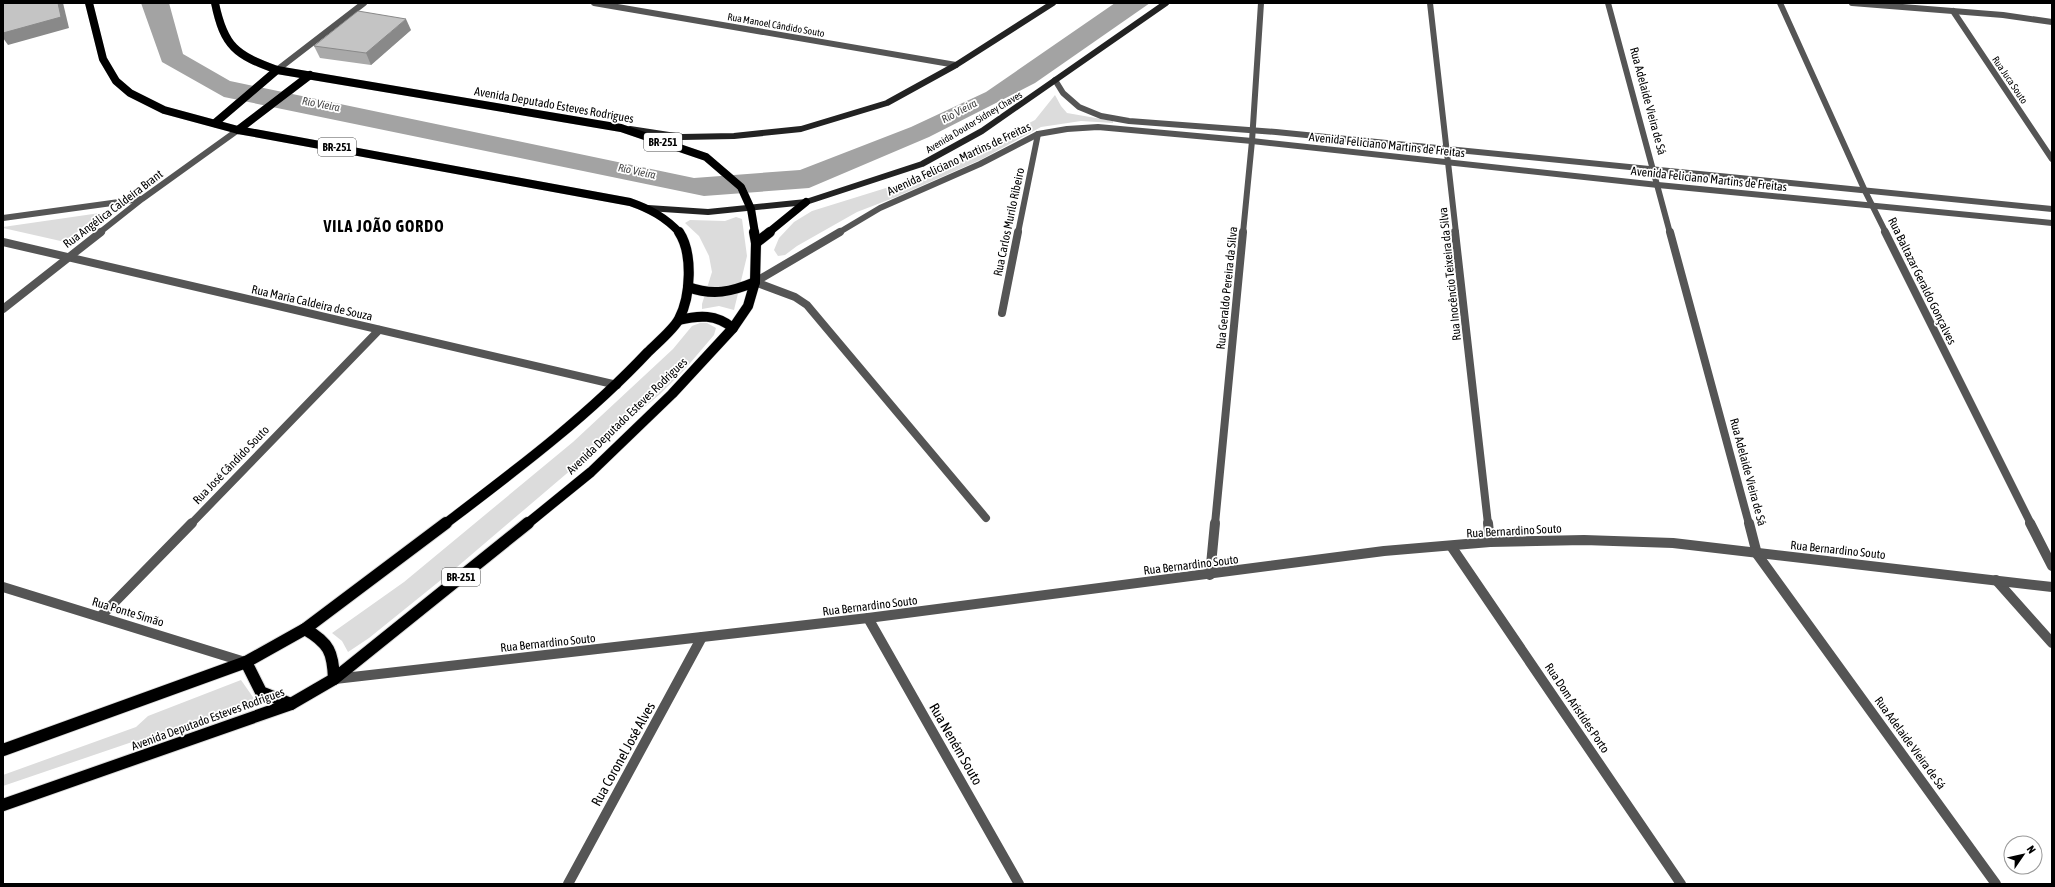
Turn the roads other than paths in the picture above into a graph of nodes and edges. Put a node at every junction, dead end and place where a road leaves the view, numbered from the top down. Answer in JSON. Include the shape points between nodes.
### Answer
{"nodes":[{"id":1,"x":89,"y":3,"type":"edge"},
{"id":2,"x":215,"y":3,"type":"edge"},
{"id":3,"x":364,"y":3,"type":"edge"},
{"id":4,"x":594,"y":3,"type":"edge"},
{"id":5,"x":633,"y":3,"type":"edge"},
{"id":6,"x":1053,"y":3,"type":"edge"},
{"id":7,"x":1166,"y":3,"type":"edge"},
{"id":8,"x":1260,"y":3,"type":"edge"},
{"id":9,"x":1430,"y":3,"type":"edge"},
{"id":10,"x":1608,"y":3,"type":"edge"},
{"id":11,"x":1780,"y":3,"type":"edge"},
{"id":12,"x":1852,"y":3,"type":"edge"},
{"id":13,"x":628,"y":8,"type":"junction"},
{"id":14,"x":1953,"y":11,"type":"junction"},
{"id":15,"x":2052,"y":22,"type":"edge"},
{"id":16,"x":956,"y":65,"type":"junction"},
{"id":17,"x":277,"y":70,"type":"junction"},
{"id":18,"x":310,"y":75,"type":"junction"},
{"id":19,"x":1055,"y":80,"type":"junction"},
{"id":20,"x":215,"y":123,"type":"junction"},
{"id":21,"x":621,"y":128,"type":"junction"},
{"id":22,"x":238,"y":130,"type":"junction"},
{"id":23,"x":1252,"y":130,"type":"junction"},
{"id":24,"x":1038,"y":134,"type":"junction"},
{"id":25,"x":1252,"y":141,"type":"junction"},
{"id":26,"x":1447,"y":150,"type":"junction"},
{"id":27,"x":2052,"y":159,"type":"edge"},
{"id":28,"x":1449,"y":163,"type":"junction"},
{"id":29,"x":1654,"y":171,"type":"junction"},
{"id":30,"x":1658,"y":185,"type":"junction"},
{"id":31,"x":1865,"y":191,"type":"junction"},
{"id":32,"x":142,"y":199,"type":"junction"},
{"id":33,"x":806,"y":202,"type":"junction"},
{"id":34,"x":1873,"y":206,"type":"junction"},
{"id":35,"x":648,"y":208,"type":"junction"},
{"id":36,"x":751,"y":209,"type":"junction"},
{"id":37,"x":2052,"y":209,"type":"edge"},
{"id":38,"x":3,"y":218,"type":"edge"},
{"id":39,"x":2052,"y":223,"type":"edge"},
{"id":40,"x":3,"y":242,"type":"edge"},
{"id":41,"x":756,"y":243,"type":"junction"},
{"id":42,"x":68,"y":257,"type":"junction"},
{"id":43,"x":755,"y":282,"type":"junction"},
{"id":44,"x":688,"y":287,"type":"junction"},
{"id":45,"x":3,"y":309,"type":"edge"},
{"id":46,"x":1002,"y":313,"type":"dead end"},
{"id":47,"x":679,"y":320,"type":"junction"},
{"id":48,"x":733,"y":328,"type":"junction"},
{"id":49,"x":379,"y":330,"type":"junction"},
{"id":50,"x":617,"y":385,"type":"junction"},
{"id":51,"x":986,"y":518,"type":"dead end"},
{"id":52,"x":1490,"y":542,"type":"junction"},
{"id":53,"x":1451,"y":546,"type":"junction"},
{"id":54,"x":1757,"y":554,"type":"junction"},
{"id":55,"x":2052,"y":566,"type":"edge"},
{"id":56,"x":1210,"y":575,"type":"junction"},
{"id":57,"x":1996,"y":580,"type":"junction"},
{"id":58,"x":3,"y":587,"type":"edge"},
{"id":59,"x":2052,"y":587,"type":"edge"},
{"id":60,"x":101,"y":616,"type":"junction"},
{"id":61,"x":868,"y":618,"type":"junction"},
{"id":62,"x":305,"y":630,"type":"junction"},
{"id":63,"x":702,"y":638,"type":"junction"},
{"id":64,"x":2052,"y":643,"type":"edge"},
{"id":65,"x":246,"y":662,"type":"junction"},
{"id":66,"x":334,"y":679,"type":"junction"},
{"id":67,"x":291,"y":704,"type":"junction"},
{"id":68,"x":3,"y":750,"type":"edge"},
{"id":69,"x":3,"y":805,"type":"edge"},
{"id":70,"x":568,"y":884,"type":"edge"},
{"id":71,"x":1020,"y":884,"type":"edge"},
{"id":72,"x":1681,"y":884,"type":"edge"},
{"id":73,"x":1996,"y":884,"type":"edge"}],
"edges":[{"from":1,"to":20,"type":"main road","number":"BR-251","via":[[106,64],[122,87],[145,102],[170,112]]},
{"from":2,"to":17,"type":"main road","name":"Avenida Deputado Esteves Rodrigues","number":"BR-251","via":[[221,30],[232,48],[255,62]]},
{"from":3,"to":17,"type":"street"},
{"from":4,"to":13,"type":"street","name":"Rua Manoel Cândido Souto"},
{"from":5,"to":13,"type":"street"},
{"from":6,"to":16,"type":"main road"},
{"from":7,"to":19,"type":"main road","name":"Avenida Doutor Sidney Chaves"},
{"from":8,"to":23,"type":"street","name":"Rua Geraldo Pereira da Silva"},
{"from":9,"to":26,"type":"street","name":"Rua Inocêncio Teixeira da Silva"},
{"from":10,"to":29,"type":"street","name":"Rua Adelaide Vieira de Sá"},
{"from":11,"to":31,"type":"street","name":"Rua Baltazar Geraldo Gonçalves"},
{"from":12,"to":14,"type":"street"},
{"from":13,"to":16,"type":"street","name":"Rua Manoel Cândido Souto"},
{"from":14,"to":15,"type":"street"},
{"from":14,"to":27,"type":"street","name":"Rua Juca Souto"},
{"from":16,"to":21,"type":"main road","via":[[887,103],[801,129],[734,136],[682,137]]},
{"from":17,"to":18,"type":"main road","name":"Avenida Deputado Esteves Rodrigues","number":"BR-251"},
{"from":17,"to":20,"type":"main road"},
{"from":18,"to":21,"type":"main road","name":"Avenida Deputado Esteves Rodrigues","number":"BR-251"},
{"from":18,"to":22,"type":"main road"},
{"from":19,"to":23,"type":"street","name":"Avenida Feliciano Martins de Freitas","via":[[1061,93],[1071,102],[1081,109],[1101,116]]},
{"from":19,"to":33,"type":"main road","name":"Avenida Doutor Sidney Chaves","via":[[982,130],[922,164]]},
{"from":20,"to":22,"type":"main road","number":"BR-251"},
{"from":21,"to":36,"type":"main road","name":"Avenida Deputado Esteves Rodrigues","number":"BR-251","via":[[706,157],[741,187]]},
{"from":22,"to":32,"type":"street","name":"Rua Angélica Caldeira Brant"},
{"from":22,"to":35,"type":"main road","number":"BR-251","via":[[599,196]]},
{"from":23,"to":25,"type":"street","name":"Rua Geraldo Pereira da Silva"},
{"from":23,"to":26,"type":"street","name":"Avenida Feliciano Martins de Freitas"},
{"from":24,"to":25,"type":"street","name":"Avenida Feliciano Martins de Freitas","via":[[1098,127]]},
{"from":24,"to":43,"type":"street","name":"Avenida Feliciano Martins de Freitas","via":[[980,164],[875,210]]},
{"from":24,"to":46,"type":"street","name":"Rua Carlos Murilo Ribeiro"},
{"from":25,"to":28,"type":"street","name":"Avenida Feliciano Martins de Freitas"},
{"from":25,"to":56,"type":"street","name":"Rua Geraldo Pereira da Silva"},
{"from":26,"to":28,"type":"street","name":"Rua Inocêncio Teixeira da Silva"},
{"from":26,"to":29,"type":"street","name":"Avenida Feliciano Martins de Freitas"},
{"from":28,"to":30,"type":"street","name":"Avenida Feliciano Martins de Freitas"},
{"from":28,"to":52,"type":"street","name":"Rua Inocêncio Teixeira da Silva"},
{"from":29,"to":30,"type":"street","name":"Rua Adelaide Vieira de Sá"},
{"from":29,"to":31,"type":"street","name":"Avenida Feliciano Martins de Freitas"},
{"from":30,"to":34,"type":"street","name":"Avenida Feliciano Martins de Freitas"},
{"from":30,"to":54,"type":"street","name":"Rua Adelaide Vieira de Sá"},
{"from":31,"to":34,"type":"street","name":"Rua Baltazar Geraldo Gonçalves"},
{"from":31,"to":37,"type":"street","name":"Avenida Feliciano Martins de Freitas"},
{"from":32,"to":38,"type":"street"},
{"from":32,"to":42,"type":"street","name":"Rua Angélica Caldeira Brant"},
{"from":33,"to":36,"type":"main road","name":"Avenida Doutor Sidney Chaves"},
{"from":33,"to":41,"type":"main road"},
{"from":34,"to":39,"type":"street","name":"Avenida Feliciano Martins de Freitas"},
{"from":34,"to":55,"type":"street","name":"Rua Baltazar Geraldo Gonçalves"},
{"from":35,"to":36,"type":"main road","name":"Avenida Doutor Sidney Chaves","via":[[708,212]]},
{"from":35,"to":44,"type":"main road","number":"BR-251","via":[[669,221],[680,233],[688,252]]},
{"from":36,"to":41,"type":"main road","name":"Avenida Deputado Esteves Rodrigues","number":"BR-251"},
{"from":40,"to":42,"type":"street","name":"Rua Maria Caldeira de Souza"},
{"from":41,"to":43,"type":"main road","name":"Avenida Deputado Esteves Rodrigues","number":"BR-251"},
{"from":42,"to":45,"type":"street","name":"Rua Angélica Caldeira Brant"},
{"from":42,"to":49,"type":"street","name":"Rua Maria Caldeira de Souza"},
{"from":43,"to":44,"type":"main road","via":[[726,293],[715,294],[703,293]]},
{"from":43,"to":48,"type":"main road","name":"Avenida Deputado Esteves Rodrigues","number":"BR-251","via":[[748,306]]},
{"from":43,"to":51,"type":"street","via":[[795,297],[807,305]]},
{"from":44,"to":47,"type":"main road","number":"BR-251"},
{"from":47,"to":48,"type":"main road","via":[[705,315],[717,316],[726,320]]},
{"from":47,"to":50,"type":"main road","number":"BR-251"},
{"from":48,"to":66,"type":"main road","name":"Avenida Deputado Esteves Rodrigues","number":"BR-251","via":[[672,394],[591,472]]},
{"from":49,"to":50,"type":"street","name":"Rua Maria Caldeira de Souza"},
{"from":49,"to":60,"type":"street","name":"Rua José Cândido Souto"},
{"from":50,"to":62,"type":"main road","number":"BR-251","via":[[529,460]]},
{"from":52,"to":53,"type":"street","name":"Rua Bernardino Souto"},
{"from":52,"to":54,"type":"street","name":"Rua Bernardino Souto","via":[[1584,540],[1673,543]]},
{"from":53,"to":56,"type":"street","name":"Rua Bernardino Souto","via":[[1384,551]]},
{"from":53,"to":72,"type":"street","name":"Rua Dom Arístides Porto"},
{"from":54,"to":57,"type":"street","name":"Rua Bernardino Souto"},
{"from":54,"to":73,"type":"street","name":"Rua Adelaide Vieira de Sá"},
{"from":56,"to":61,"type":"street","name":"Rua Bernardino Souto"},
{"from":57,"to":59,"type":"street","name":"Rua Bernardino Souto"},
{"from":57,"to":64,"type":"street"},
{"from":58,"to":60,"type":"street","name":"Rua Ponte Simão"},
{"from":60,"to":65,"type":"street","name":"Rua Ponte Simão"},
{"from":61,"to":63,"type":"street","name":"Rua Bernardino Souto"},
{"from":61,"to":71,"type":"street","name":"Rua Neném Souto"},
{"from":62,"to":65,"type":"main road","number":"BR-251"},
{"from":62,"to":66,"type":"main road","via":[[319,637],[330,648],[334,662]]},
{"from":63,"to":66,"type":"street","name":"Rua Bernardino Souto"},
{"from":63,"to":70,"type":"street","name":"Rua Coronel José Alves"},
{"from":65,"to":67,"type":"main road","via":[[261,692]]},
{"from":65,"to":68,"type":"main road","number":"BR-251"},
{"from":66,"to":67,"type":"main road","name":"Avenida Deputado Esteves Rodrigues","number":"BR-251"},
{"from":67,"to":69,"type":"main road","name":"Avenida Deputado Esteves Rodrigues","number":"BR-251"}]}
